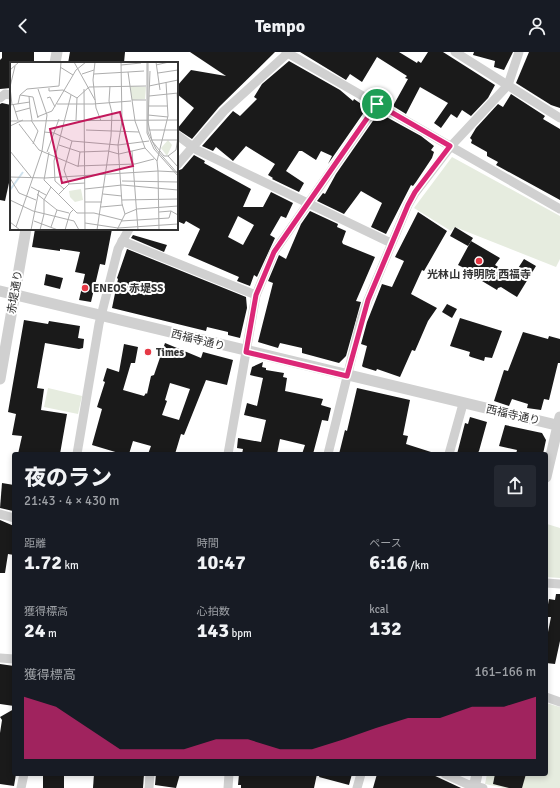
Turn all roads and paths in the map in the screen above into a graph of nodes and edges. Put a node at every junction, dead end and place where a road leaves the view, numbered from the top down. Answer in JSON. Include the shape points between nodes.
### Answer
{"nodes":[{"id":1,"x":57,"y":52,"type":"edge"},
{"id":2,"x":287,"y":52,"type":"edge"},
{"id":3,"x":455,"y":52,"type":"edge"},
{"id":4,"x":519,"y":52,"type":"edge"},
{"id":5,"x":55,"y":62,"type":"edge"},
{"id":6,"x":508,"y":86,"type":"junction"},
{"id":7,"x":10,"y":94,"type":"edge"},
{"id":8,"x":0,"y":98,"type":"edge"},
{"id":9,"x":377,"y":104,"type":"junction"},
{"id":10,"x":560,"y":118,"type":"edge"},
{"id":11,"x":178,"y":136,"type":"edge"},
{"id":12,"x":450,"y":146,"type":"junction"},
{"id":13,"x":191,"y":147,"type":"junction"},
{"id":14,"x":178,"y":164,"type":"edge"},
{"id":15,"x":308,"y":203,"type":"junction"},
{"id":16,"x":560,"y":209,"type":"edge"},
{"id":17,"x":26,"y":230,"type":"edge"},
{"id":18,"x":128,"y":230,"type":"edge"},
{"id":19,"x":122,"y":241,"type":"junction"},
{"id":20,"x":391,"y":243,"type":"junction"},
{"id":21,"x":0,"y":291,"type":"edge"},
{"id":22,"x":15,"y":295,"type":"junction"},
{"id":23,"x":256,"y":295,"type":"junction"},
{"id":24,"x":101,"y":316,"type":"junction"},
{"id":25,"x":246,"y":352,"type":"junction"},
{"id":26,"x":347,"y":376,"type":"junction"},
{"id":27,"x":0,"y":379,"type":"edge"},
{"id":28,"x":463,"y":404,"type":"junction"},
{"id":29,"x":559,"y":423,"type":"edge"},
{"id":30,"x":77,"y":452,"type":"edge"},
{"id":31,"x":228,"y":452,"type":"edge"},
{"id":32,"x":328,"y":452,"type":"edge"},
{"id":33,"x":450,"y":452,"type":"edge"},
{"id":34,"x":548,"y":469,"type":"edge"},
{"id":35,"x":0,"y":514,"type":"edge"},
{"id":36,"x":12,"y":517,"type":"edge"},
{"id":37,"x":548,"y":583,"type":"edge"},
{"id":38,"x":560,"y":584,"type":"edge"},
{"id":39,"x":0,"y":658,"type":"edge"},
{"id":40,"x":12,"y":659,"type":"edge"},
{"id":41,"x":548,"y":698,"type":"edge"},
{"id":42,"x":560,"y":702,"type":"edge"},
{"id":43,"x":24,"y":776,"type":"edge"},
{"id":44,"x":150,"y":776,"type":"edge"},
{"id":45,"x":229,"y":776,"type":"edge"},
{"id":46,"x":360,"y":776,"type":"edge"},
{"id":47,"x":450,"y":776,"type":"edge"},
{"id":48,"x":477,"y":776,"type":"edge"},
{"id":49,"x":477,"y":787,"type":"edge"},
{"id":50,"x":21,"y":788,"type":"edge"},
{"id":51,"x":149,"y":788,"type":"edge"},
{"id":52,"x":228,"y":788,"type":"edge"},
{"id":53,"x":357,"y":788,"type":"edge"}],
"edges":[{"from":1,"to":5,"type":"street"},
{"from":2,"to":9,"type":"street"},
{"from":2,"to":13,"type":"street","via":[[224,111]]},
{"from":3,"to":6,"type":"street"},
{"from":4,"to":6,"type":"street"},
{"from":6,"to":10,"type":"street"},
{"from":6,"to":12,"type":"street"},
{"from":7,"to":8,"type":"street"},
{"from":9,"to":12,"type":"street"},
{"from":9,"to":15,"type":"street"},
{"from":11,"to":13,"type":"street"},
{"from":12,"to":16,"type":"street"},
{"from":12,"to":20,"type":"street","via":[[415,192]]},
{"from":13,"to":14,"type":"street"},
{"from":13,"to":15,"type":"street"},
{"from":15,"to":20,"type":"street"},
{"from":15,"to":23,"type":"street","via":[[274,252]]},
{"from":17,"to":22,"type":"street","name":"赤堤通り"},
{"from":18,"to":19,"type":"street"},
{"from":19,"to":23,"type":"street"},
{"from":19,"to":24,"type":"street"},
{"from":20,"to":26,"type":"street","via":[[368,300]]},
{"from":21,"to":22,"type":"street","name":"西福寺通り"},
{"from":22,"to":24,"type":"street","name":"西福寺通り"},
{"from":22,"to":27,"type":"street","name":"赤堤通り"},
{"from":23,"to":25,"type":"street"},
{"from":24,"to":25,"type":"street","name":"西福寺通り"},
{"from":24,"to":30,"type":"street"},
{"from":25,"to":26,"type":"street","name":"西福寺通り"},
{"from":25,"to":31,"type":"street"},
{"from":26,"to":28,"type":"street","name":"西福寺通り"},
{"from":26,"to":32,"type":"street"},
{"from":28,"to":29,"type":"street","name":"西福寺通り"},
{"from":28,"to":33,"type":"street"},
{"from":29,"to":34,"type":"street"},
{"from":35,"to":36,"type":"street"},
{"from":37,"to":38,"type":"street"},
{"from":39,"to":40,"type":"street"},
{"from":41,"to":42,"type":"street"},
{"from":43,"to":50,"type":"street"},
{"from":44,"to":51,"type":"street"},
{"from":45,"to":52,"type":"street"},
{"from":46,"to":53,"type":"street"},
{"from":47,"to":49,"type":"street"},
{"from":48,"to":49,"type":"street"}]}
